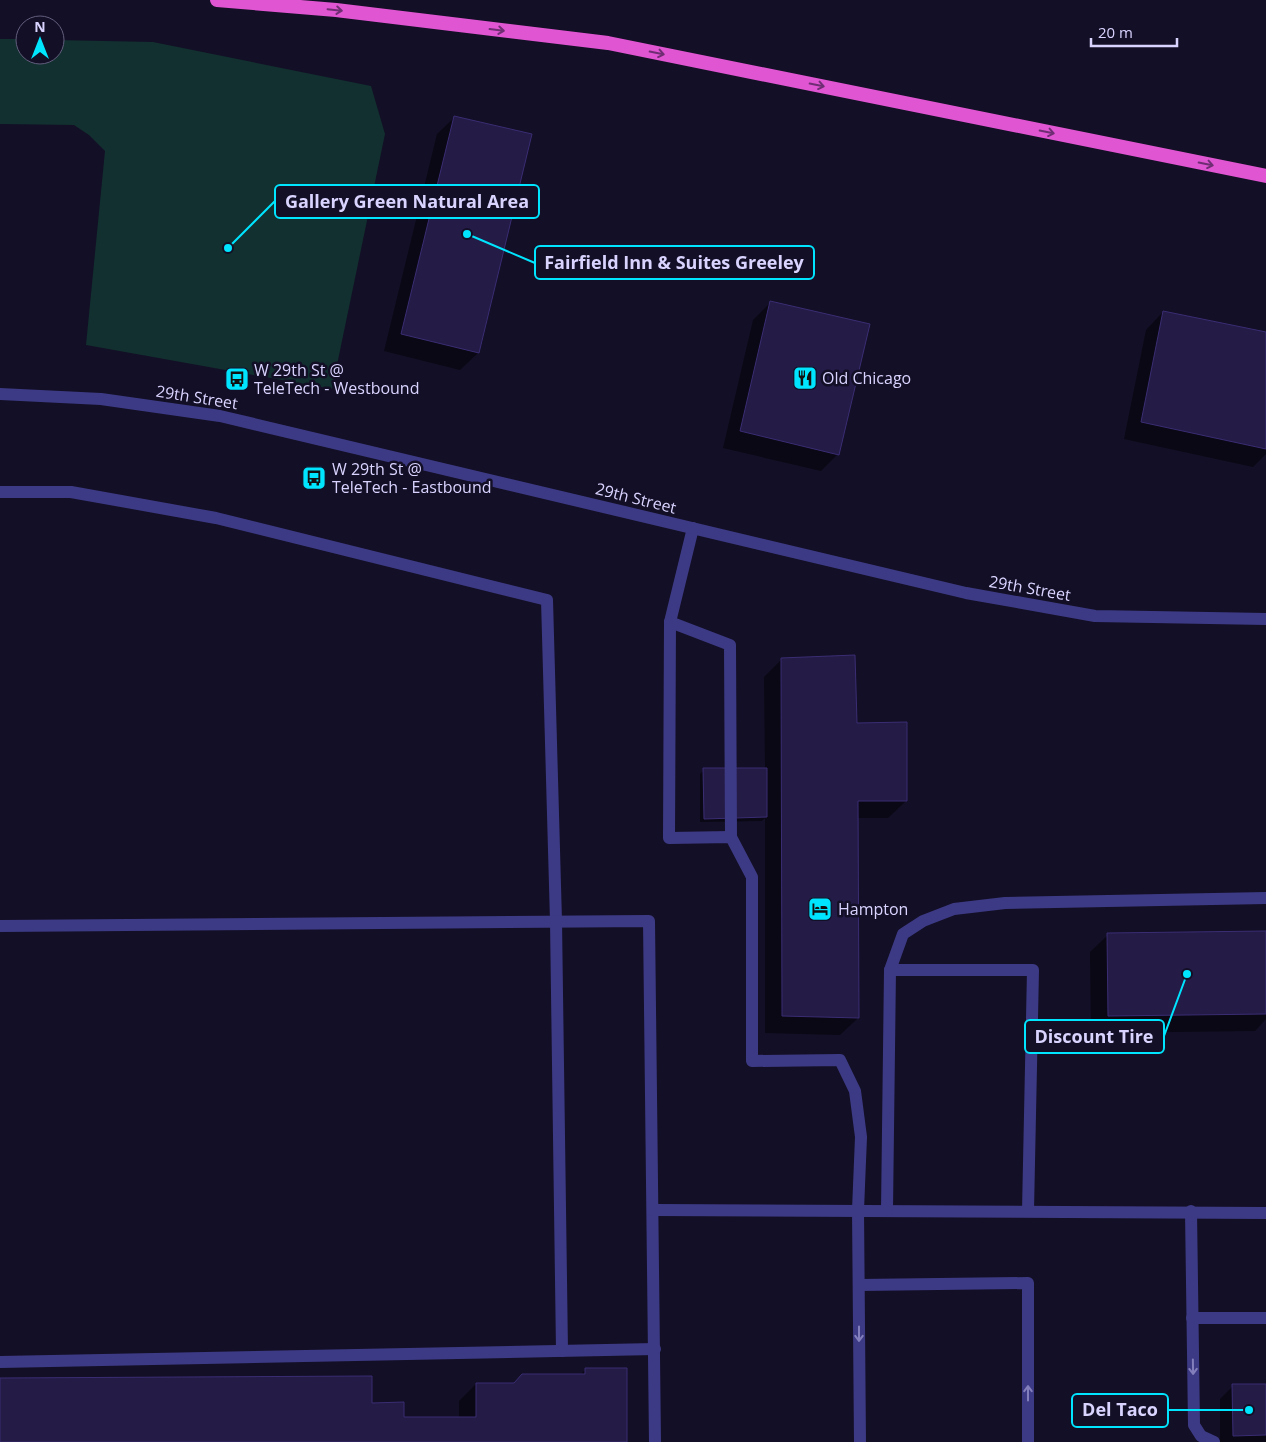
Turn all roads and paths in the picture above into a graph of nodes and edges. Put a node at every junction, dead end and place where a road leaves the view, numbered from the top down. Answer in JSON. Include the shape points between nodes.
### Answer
{"nodes":[{"id":1,"x":217,"y":0,"type":"edge"},
{"id":2,"x":1266,"y":176,"type":"edge"},
{"id":3,"x":0,"y":394,"type":"edge"},
{"id":4,"x":0,"y":492,"type":"edge"},
{"id":5,"x":693,"y":528,"type":"junction"},
{"id":6,"x":1266,"y":619,"type":"edge"},
{"id":7,"x":670,"y":622,"type":"junction"},
{"id":8,"x":731,"y":837,"type":"junction"},
{"id":9,"x":1266,"y":898,"type":"edge"},
{"id":10,"x":556,"y":922,"type":"junction"},
{"id":11,"x":0,"y":926,"type":"edge"},
{"id":12,"x":890,"y":970,"type":"junction"},
{"id":13,"x":653,"y":1210,"type":"junction"},
{"id":14,"x":858,"y":1210,"type":"junction"},
{"id":15,"x":887,"y":1210,"type":"junction"},
{"id":16,"x":1028,"y":1211,"type":"junction"},
{"id":17,"x":1191,"y":1211,"type":"junction"},
{"id":18,"x":1266,"y":1213,"type":"edge"},
{"id":19,"x":859,"y":1285,"type":"junction"},
{"id":20,"x":1192,"y":1318,"type":"junction"},
{"id":21,"x":1266,"y":1318,"type":"edge"},
{"id":22,"x":655,"y":1349,"type":"junction"},
{"id":23,"x":562,"y":1351,"type":"junction"},
{"id":24,"x":0,"y":1362,"type":"edge"},
{"id":25,"x":655,"y":1442,"type":"edge"},
{"id":26,"x":860,"y":1442,"type":"edge"},
{"id":27,"x":1028,"y":1442,"type":"edge"},
{"id":28,"x":1214,"y":1442,"type":"edge"}],
"edges":[{"from":1,"to":2,"type":"highway","one_way":true,"via":[[336,10],[608,43]]},
{"from":3,"to":5,"type":"street","name":"29th Street","via":[[101,399],[220,416]]},
{"from":4,"to":10,"type":"street","via":[[71,492],[216,518],[546,600]]},
{"from":5,"to":6,"type":"street","name":"29th Street","via":[[966,593],[1095,616]]},
{"from":5,"to":7,"type":"street"},
{"from":7,"to":8,"type":"street","via":[[730,645]]},
{"from":7,"to":8,"type":"street","via":[[669,838]]},
{"from":8,"to":14,"type":"street","via":[[752,877],[752,1061],[840,1060],[855,1091],[861,1137]]},
{"from":9,"to":12,"type":"street","via":[[1005,903],[954,909],[923,920],[904,934]]},
{"from":10,"to":11,"type":"street"},
{"from":10,"to":13,"type":"street","via":[[649,920]]},
{"from":10,"to":23,"type":"street"},
{"from":12,"to":15,"type":"street"},
{"from":12,"to":16,"type":"street","via":[[1033,970]]},
{"from":13,"to":14,"type":"street"},
{"from":13,"to":22,"type":"street"},
{"from":14,"to":15,"type":"street"},
{"from":14,"to":19,"type":"street"},
{"from":15,"to":16,"type":"street"},
{"from":16,"to":17,"type":"street"},
{"from":17,"to":18,"type":"street"},
{"from":17,"to":20,"type":"street"},
{"from":19,"to":26,"type":"street","one_way":true},
{"from":27,"to":19,"type":"street","one_way":true,"via":[[1028,1283]]},
{"from":20,"to":21,"type":"street"},
{"from":20,"to":28,"type":"street","one_way":true,"via":[[1194,1425],[1201,1436]]},
{"from":22,"to":23,"type":"street"},
{"from":22,"to":25,"type":"street"},
{"from":23,"to":24,"type":"street"}]}
